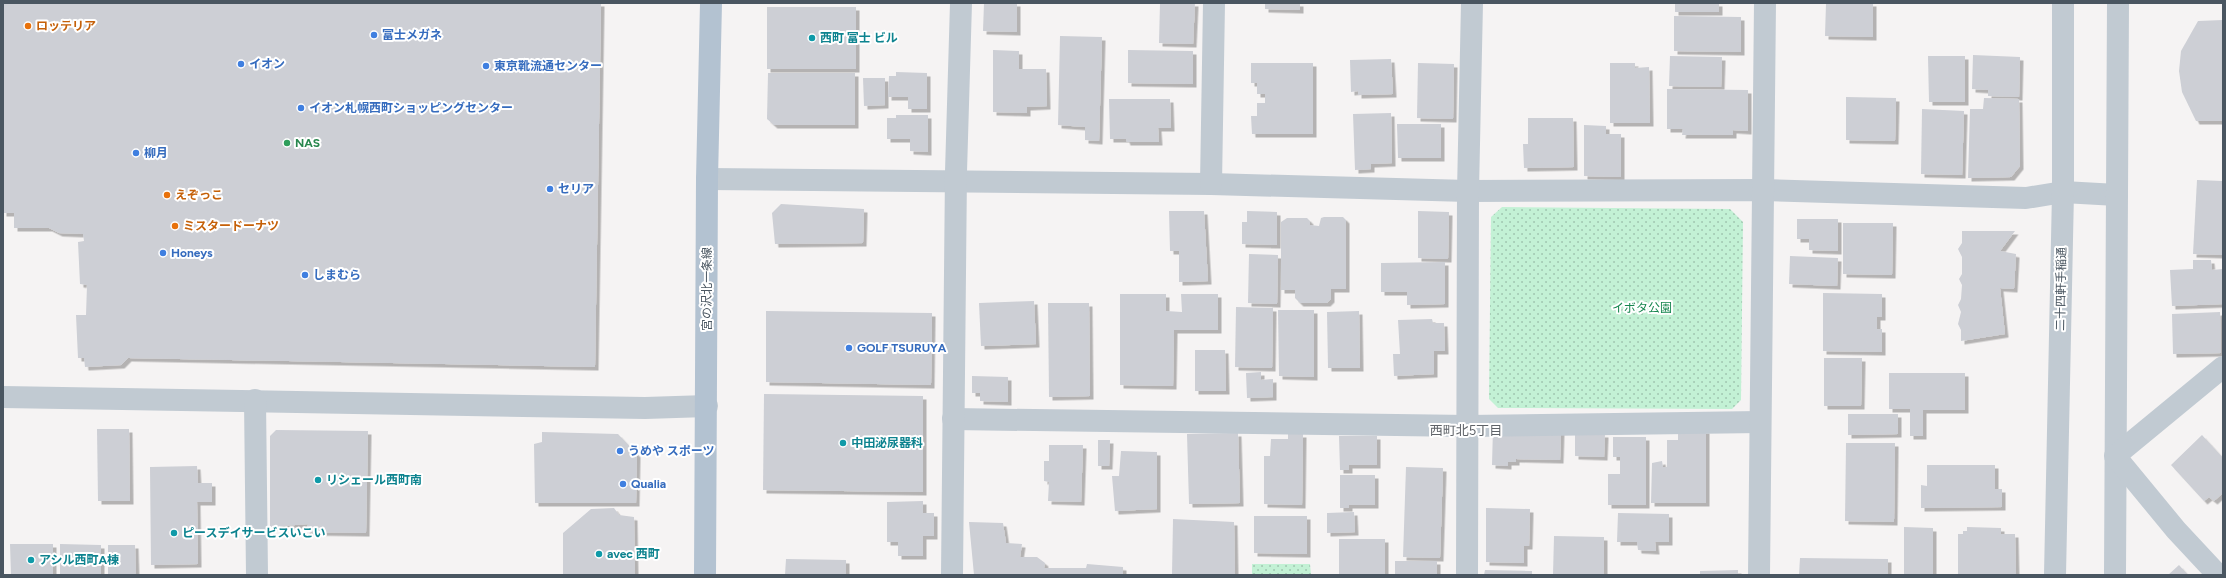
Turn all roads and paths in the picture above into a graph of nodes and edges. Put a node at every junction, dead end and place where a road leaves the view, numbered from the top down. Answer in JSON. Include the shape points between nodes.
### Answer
{"nodes":[{"id":1,"x":711,"y":3,"type":"edge"},
{"id":2,"x":960,"y":3,"type":"edge"},
{"id":3,"x":1214,"y":3,"type":"edge"},
{"id":4,"x":1472,"y":3,"type":"edge"},
{"id":5,"x":1765,"y":3,"type":"edge"},
{"id":6,"x":2063,"y":3,"type":"edge"},
{"id":7,"x":2118,"y":3,"type":"edge"},
{"id":8,"x":708,"y":179,"type":"junction"},
{"id":9,"x":956,"y":181,"type":"junction"},
{"id":10,"x":1211,"y":184,"type":"junction"},
{"id":11,"x":1764,"y":190,"type":"junction"},
{"id":12,"x":1468,"y":191,"type":"junction"},
{"id":13,"x":2063,"y":192,"type":"junction"},
{"id":14,"x":2117,"y":195,"type":"junction"},
{"id":15,"x":2223,"y":367,"type":"edge"},
{"id":16,"x":3,"y":397,"type":"edge"},
{"id":17,"x":255,"y":400,"type":"junction"},
{"id":18,"x":707,"y":406,"type":"junction"},
{"id":19,"x":953,"y":419,"type":"junction"},
{"id":20,"x":1760,"y":422,"type":"junction"},
{"id":21,"x":1468,"y":426,"type":"junction"},
{"id":22,"x":2115,"y":456,"type":"junction"},
{"id":23,"x":257,"y":575,"type":"edge"},
{"id":24,"x":705,"y":575,"type":"edge"},
{"id":25,"x":952,"y":575,"type":"edge"},
{"id":26,"x":1467,"y":575,"type":"edge"},
{"id":27,"x":1759,"y":575,"type":"edge"},
{"id":28,"x":2055,"y":575,"type":"edge"},
{"id":29,"x":2115,"y":575,"type":"edge"},
{"id":30,"x":2218,"y":575,"type":"edge"}],
"edges":[{"from":1,"to":8,"type":"main road","name":"宮の沢北一条線"},
{"from":2,"to":9,"type":"street"},
{"from":3,"to":10,"type":"street"},
{"from":4,"to":12,"type":"street"},
{"from":5,"to":11,"type":"street"},
{"from":6,"to":13,"type":"street","name":"二十四軒手稲通"},
{"from":7,"to":14,"type":"street"},
{"from":8,"to":9,"type":"street"},
{"from":8,"to":18,"type":"main road","name":"宮の沢北一条線"},
{"from":9,"to":10,"type":"street"},
{"from":9,"to":19,"type":"street"},
{"from":10,"to":12,"type":"street"},
{"from":11,"to":12,"type":"street"},
{"from":11,"to":13,"type":"street","via":[[2026,198]]},
{"from":11,"to":20,"type":"street"},
{"from":12,"to":21,"type":"street"},
{"from":13,"to":14,"type":"street"},
{"from":13,"to":28,"type":"street","name":"二十四軒手稲通"},
{"from":14,"to":22,"type":"street"},
{"from":15,"to":22,"type":"street"},
{"from":16,"to":17,"type":"street"},
{"from":17,"to":18,"type":"street","via":[[644,408]]},
{"from":17,"to":23,"type":"street"},
{"from":18,"to":24,"type":"main road","name":"宮の沢北一条線"},
{"from":19,"to":21,"type":"street"},
{"from":19,"to":25,"type":"street"},
{"from":20,"to":21,"type":"street"},
{"from":20,"to":27,"type":"street"},
{"from":21,"to":26,"type":"street"},
{"from":22,"to":29,"type":"street"},
{"from":22,"to":30,"type":"street","via":[[2176,530]]}]}
